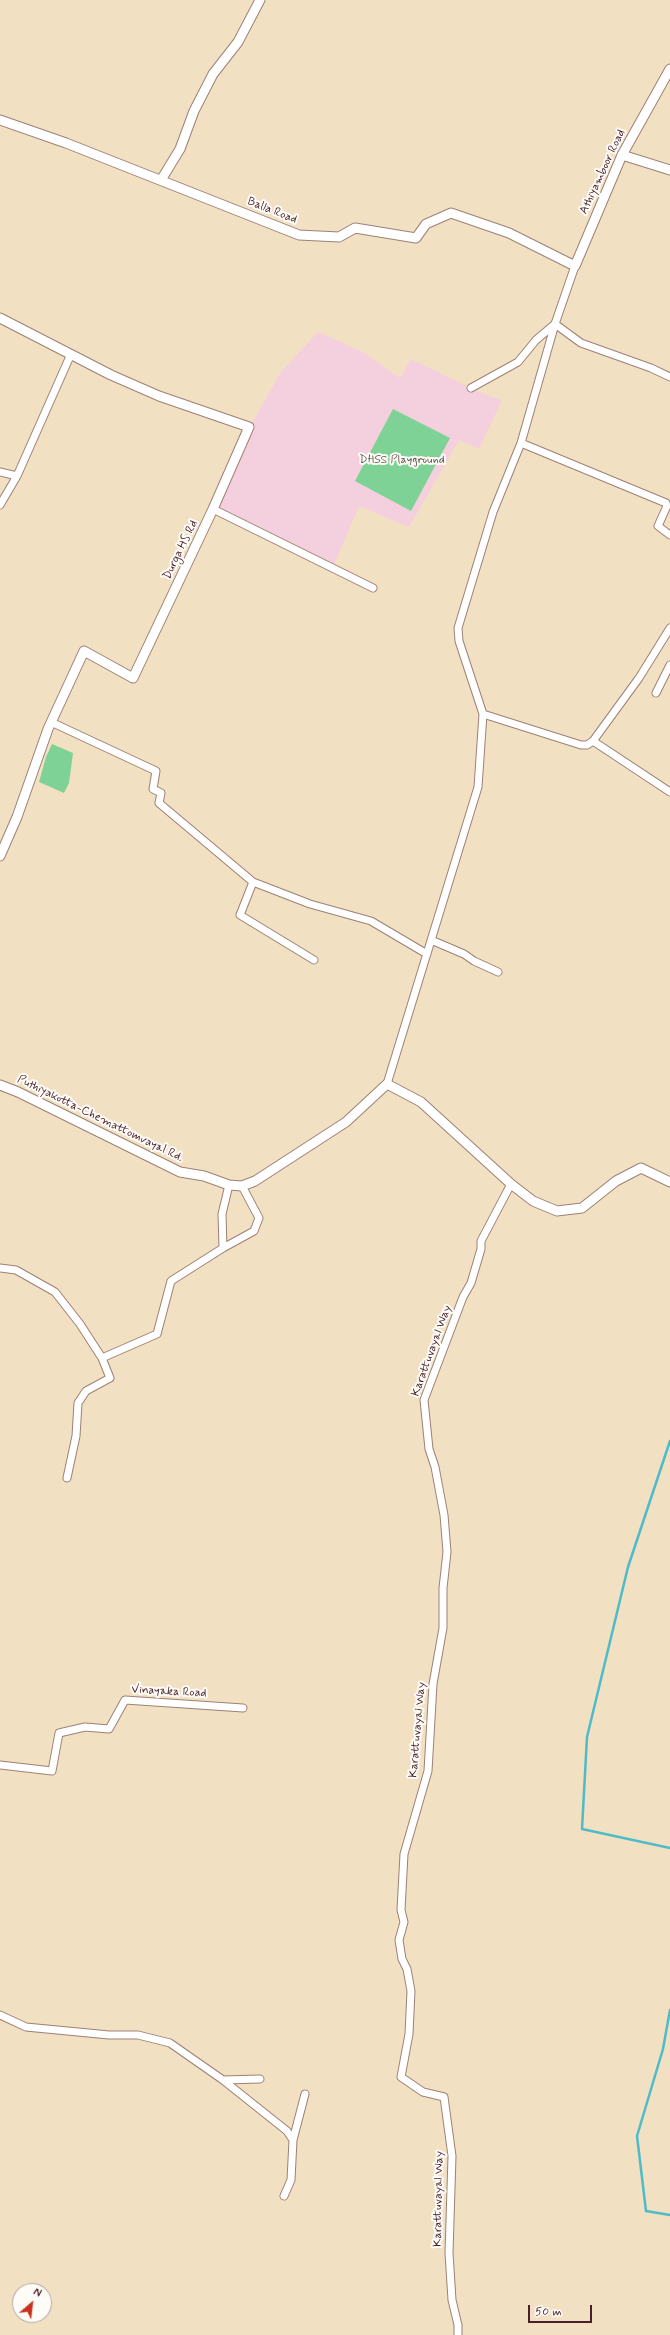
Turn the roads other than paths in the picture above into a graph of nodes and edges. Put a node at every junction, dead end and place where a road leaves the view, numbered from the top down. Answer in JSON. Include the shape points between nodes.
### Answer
{"nodes":[{"id":1,"x":260,"y":0,"type":"edge"},
{"id":2,"x":670,"y":69,"type":"edge"},
{"id":3,"x":0,"y":120,"type":"edge"},
{"id":4,"x":622,"y":155,"type":"junction"},
{"id":5,"x":670,"y":170,"type":"edge"},
{"id":6,"x":161,"y":180,"type":"junction"},
{"id":7,"x":575,"y":266,"type":"junction"},
{"id":8,"x":0,"y":318,"type":"edge"},
{"id":9,"x":555,"y":324,"type":"junction"},
{"id":10,"x":71,"y":354,"type":"junction"},
{"id":11,"x":670,"y":377,"type":"edge"},
{"id":12,"x":471,"y":388,"type":"dead end"},
{"id":13,"x":521,"y":443,"type":"junction"},
{"id":14,"x":0,"y":472,"type":"edge"},
{"id":15,"x":16,"y":476,"type":"junction"},
{"id":16,"x":0,"y":505,"type":"edge"},
{"id":17,"x":213,"y":509,"type":"junction"},
{"id":18,"x":670,"y":535,"type":"edge"},
{"id":19,"x":373,"y":588,"type":"dead end"},
{"id":20,"x":670,"y":628,"type":"edge"},
{"id":21,"x":670,"y":665,"type":"edge"},
{"id":22,"x":656,"y":693,"type":"dead end"},
{"id":23,"x":483,"y":714,"type":"junction"},
{"id":24,"x":51,"y":722,"type":"junction"},
{"id":25,"x":592,"y":741,"type":"junction"},
{"id":26,"x":670,"y":792,"type":"edge"},
{"id":27,"x":0,"y":856,"type":"edge"},
{"id":28,"x":253,"y":882,"type":"junction"},
{"id":29,"x":431,"y":940,"type":"junction"},
{"id":30,"x":427,"y":954,"type":"junction"},
{"id":31,"x":314,"y":960,"type":"dead end"},
{"id":32,"x":498,"y":972,"type":"dead end"},
{"id":33,"x":387,"y":1084,"type":"junction"},
{"id":34,"x":0,"y":1085,"type":"edge"},
{"id":35,"x":670,"y":1182,"type":"edge"},
{"id":36,"x":511,"y":1184,"type":"junction"},
{"id":37,"x":229,"y":1185,"type":"junction"},
{"id":38,"x":242,"y":1186,"type":"junction"},
{"id":39,"x":223,"y":1248,"type":"junction"},
{"id":40,"x":0,"y":1268,"type":"edge"},
{"id":41,"x":102,"y":1358,"type":"junction"},
{"id":42,"x":67,"y":1478,"type":"dead end"},
{"id":43,"x":243,"y":1708,"type":"dead end"},
{"id":44,"x":0,"y":1764,"type":"edge"},
{"id":45,"x":0,"y":2015,"type":"edge"},
{"id":46,"x":260,"y":2079,"type":"dead end"},
{"id":47,"x":223,"y":2080,"type":"junction"},
{"id":48,"x":305,"y":2094,"type":"dead end"},
{"id":49,"x":293,"y":2140,"type":"junction"},
{"id":50,"x":284,"y":2196,"type":"dead end"},
{"id":51,"x":458,"y":2335,"type":"edge"}],
"edges":[{"from":1,"to":6,"type":"street","via":[[238,42],[213,74],[194,111],[180,149]]},
{"from":2,"to":4,"type":"street","name":"Athiyamboor Road"},
{"from":3,"to":6,"type":"street","name":"Balla Road"},
{"from":4,"to":5,"type":"street"},
{"from":4,"to":7,"type":"street","name":"Athiyamboor Road"},
{"from":6,"to":7,"type":"street","name":"Balla Road","via":[[299,235],[339,237],[355,228],[416,238],[426,224],[451,214],[509,233]]},
{"from":7,"to":9,"type":"street"},
{"from":8,"to":10,"type":"street","name":"Durga HS Rd"},
{"from":9,"to":11,"type":"street","via":[[581,343]]},
{"from":9,"to":12,"type":"street","via":[[536,340],[518,362]]},
{"from":9,"to":13,"type":"street"},
{"from":10,"to":15,"type":"street"},
{"from":10,"to":17,"type":"street","name":"Durga HS Rd","via":[[159,396],[249,427]]},
{"from":13,"to":18,"type":"street","via":[[666,503],[658,526]]},
{"from":13,"to":23,"type":"street","via":[[493,512],[458,628],[459,641]]},
{"from":14,"to":15,"type":"street"},
{"from":15,"to":16,"type":"street"},
{"from":17,"to":19,"type":"street"},
{"from":17,"to":24,"type":"street","name":"Durga HS Rd","via":[[133,678],[84,651]]},
{"from":20,"to":25,"type":"street","via":[[652,661]]},
{"from":21,"to":22,"type":"street"},
{"from":23,"to":25,"type":"street","via":[[581,745]]},
{"from":23,"to":29,"type":"street","via":[[478,787]]},
{"from":24,"to":27,"type":"street","name":"Durga HS Rd"},
{"from":24,"to":28,"type":"street","via":[[156,771],[153,789],[160,793],[159,803]]},
{"from":25,"to":26,"type":"street"},
{"from":28,"to":30,"type":"street","via":[[310,904],[371,921]]},
{"from":28,"to":31,"type":"street","via":[[240,915]]},
{"from":29,"to":30,"type":"street"},
{"from":29,"to":32,"type":"street"},
{"from":30,"to":33,"type":"street"},
{"from":33,"to":36,"type":"street","via":[[421,1102]]},
{"from":33,"to":38,"type":"street","via":[[346,1122]]},
{"from":34,"to":37,"type":"street","name":"Puthiyakotta-Chemattomvayal Rd.","via":[[180,1172],[204,1176]]},
{"from":35,"to":36,"type":"street","via":[[641,1168],[616,1181],[582,1208],[557,1211],[533,1201]]},
{"from":36,"to":51,"type":"street","name":"Karattuvayal Way","via":[[481,1241],[471,1283],[442,1349],[424,1404],[429,1449],[435,1467],[446,1531],[447,1552],[443,1588],[443,1628],[433,1684],[428,1771],[404,1854],[401,1910],[404,1922],[399,1940],[412,1991],[409,2034],[401,2077],[423,2092],[444,2097],[452,2156],[449,2253],[452,2300]]},
{"from":37,"to":38,"type":"street","name":"Puthiyakotta-Chemattomvayal Rd."},
{"from":37,"to":39,"type":"street","via":[[222,1214]]},
{"from":38,"to":39,"type":"street","via":[[259,1218],[254,1231]]},
{"from":39,"to":41,"type":"street","via":[[171,1281],[158,1334]]},
{"from":40,"to":41,"type":"street","via":[[16,1270],[55,1292]]},
{"from":41,"to":42,"type":"street","via":[[110,1378],[86,1391],[78,1403],[76,1436]]},
{"from":43,"to":44,"type":"street","name":"Vinayaka Road","via":[[125,1700],[109,1729],[85,1726],[59,1733],[52,1771]]},
{"from":45,"to":47,"type":"street","via":[[26,2027],[109,2035],[138,2035],[170,2043]]},
{"from":46,"to":47,"type":"street"},
{"from":47,"to":49,"type":"street","via":[[287,2132]]},
{"from":48,"to":49,"type":"street"},
{"from":49,"to":50,"type":"street","via":[[291,2180]]}]}
